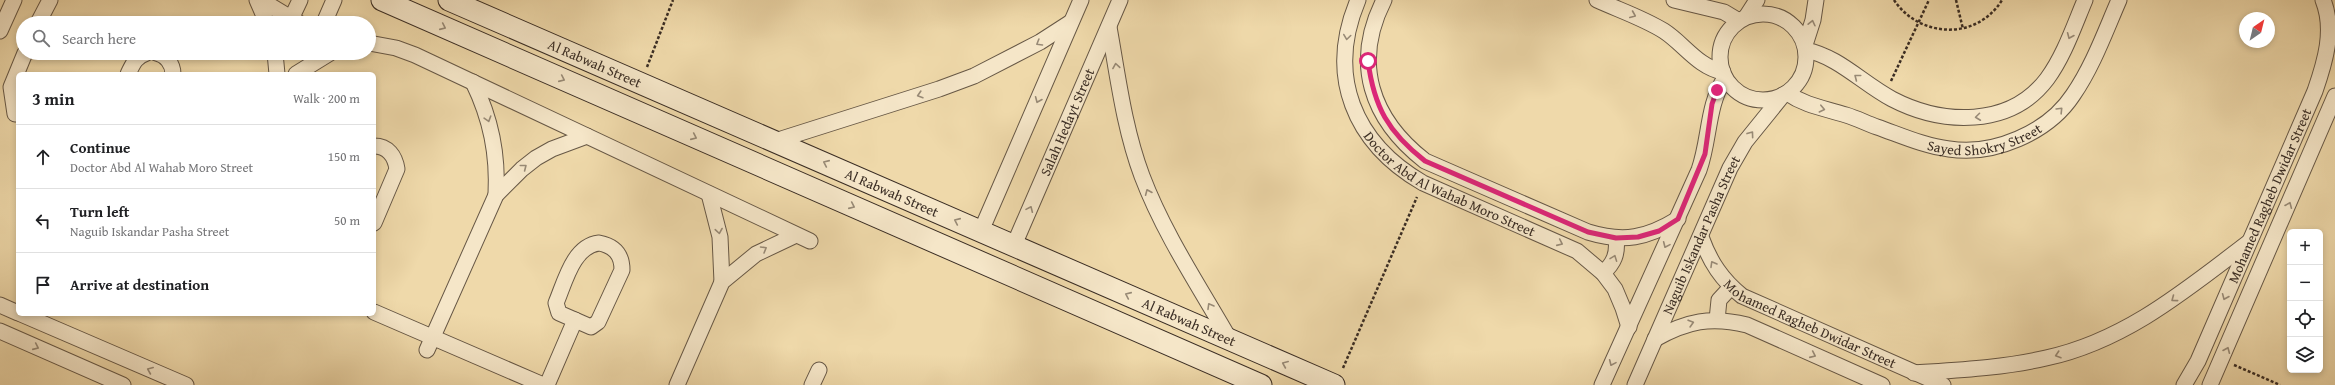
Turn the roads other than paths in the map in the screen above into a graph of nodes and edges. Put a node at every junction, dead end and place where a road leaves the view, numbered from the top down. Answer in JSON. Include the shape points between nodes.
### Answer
{"nodes":[{"id":1,"x":14,"y":0,"type":"edge"},
{"id":2,"x":50,"y":0,"type":"edge"},
{"id":3,"x":257,"y":0,"type":"edge"},
{"id":4,"x":261,"y":0,"type":"edge"},
{"id":5,"x":300,"y":0,"type":"edge"},
{"id":6,"x":334,"y":0,"type":"edge"},
{"id":7,"x":382,"y":0,"type":"edge"},
{"id":8,"x":450,"y":0,"type":"edge"},
{"id":9,"x":1081,"y":0,"type":"edge"},
{"id":10,"x":1120,"y":0,"type":"edge"},
{"id":11,"x":1358,"y":0,"type":"edge"},
{"id":12,"x":1384,"y":0,"type":"edge"},
{"id":13,"x":1597,"y":0,"type":"edge"},
{"id":14,"x":1674,"y":0,"type":"edge"},
{"id":15,"x":1756,"y":0,"type":"edge"},
{"id":16,"x":1816,"y":0,"type":"edge"},
{"id":17,"x":2085,"y":0,"type":"edge"},
{"id":18,"x":2119,"y":0,"type":"edge"},
{"id":19,"x":2323,"y":0,"type":"edge"},
{"id":20,"x":423,"y":8,"type":"edge"},
{"id":21,"x":42,"y":16,"type":"edge"},
{"id":22,"x":264,"y":16,"type":"edge"},
{"id":23,"x":287,"y":16,"type":"edge"},
{"id":24,"x":296,"y":16,"type":"edge"},
{"id":25,"x":327,"y":16,"type":"edge"},
{"id":26,"x":1742,"y":19,"type":"junction"},
{"id":27,"x":1071,"y":22,"type":"junction"},
{"id":28,"x":1110,"y":27,"type":"junction"},
{"id":29,"x":0,"y":31,"type":"edge"},
{"id":30,"x":376,"y":44,"type":"edge"},
{"id":31,"x":1805,"y":48,"type":"junction"},
{"id":32,"x":24,"y":60,"type":"edge"},
{"id":33,"x":135,"y":60,"type":"edge"},
{"id":34,"x":168,"y":60,"type":"edge"},
{"id":35,"x":276,"y":60,"type":"edge"},
{"id":36,"x":319,"y":60,"type":"edge"},
{"id":37,"x":19,"y":72,"type":"edge"},
{"id":38,"x":129,"y":72,"type":"edge"},
{"id":39,"x":172,"y":72,"type":"edge"},
{"id":40,"x":277,"y":72,"type":"edge"},
{"id":41,"x":299,"y":72,"type":"edge"},
{"id":42,"x":1724,"y":75,"type":"junction"},
{"id":43,"x":473,"y":82,"type":"junction"},
{"id":44,"x":14,"y":88,"type":"edge"},
{"id":45,"x":2315,"y":91,"type":"junction"},
{"id":46,"x":1785,"y":94,"type":"junction"},
{"id":47,"x":676,"y":98,"type":"junction"},
{"id":48,"x":2334,"y":98,"type":"edge"},
{"id":49,"x":15,"y":114,"type":"dead end"},
{"id":50,"x":666,"y":124,"type":"junction"},
{"id":51,"x":587,"y":136,"type":"junction"},
{"id":52,"x":775,"y":140,"type":"junction"},
{"id":53,"x":376,"y":147,"type":"edge"},
{"id":54,"x":709,"y":194,"type":"junction"},
{"id":55,"x":496,"y":195,"type":"junction"},
{"id":56,"x":376,"y":218,"type":"edge"},
{"id":57,"x":1678,"y":219,"type":"junction"},
{"id":58,"x":981,"y":231,"type":"junction"},
{"id":59,"x":796,"y":235,"type":"junction"},
{"id":60,"x":1701,"y":237,"type":"junction"},
{"id":61,"x":1616,"y":238,"type":"junction"},
{"id":62,"x":810,"y":241,"type":"dead end"},
{"id":63,"x":2250,"y":241,"type":"junction"},
{"id":64,"x":1014,"y":245,"type":"junction"},
{"id":65,"x":1603,"y":273,"type":"junction"},
{"id":66,"x":722,"y":282,"type":"junction"},
{"id":67,"x":1731,"y":287,"type":"junction"},
{"id":68,"x":0,"y":305,"type":"edge"},
{"id":69,"x":16,"y":312,"type":"edge"},
{"id":70,"x":376,"y":313,"type":"edge"},
{"id":71,"x":26,"y":316,"type":"edge"},
{"id":72,"x":575,"y":320,"type":"junction"},
{"id":73,"x":1717,"y":320,"type":"junction"},
{"id":74,"x":1629,"y":327,"type":"junction"},
{"id":75,"x":0,"y":331,"type":"edge"},
{"id":76,"x":1655,"y":339,"type":"junction"},
{"id":77,"x":1230,"y":340,"type":"junction"},
{"id":78,"x":430,"y":344,"type":"junction"},
{"id":79,"x":819,"y":370,"type":"dead end"},
{"id":80,"x":1914,"y":373,"type":"junction"},
{"id":81,"x":1338,"y":378,"type":"edge"},
{"id":82,"x":1310,"y":380,"type":"edge"},
{"id":83,"x":1254,"y":383,"type":"edge"},
{"id":84,"x":123,"y":385,"type":"edge"},
{"id":85,"x":186,"y":385,"type":"edge"},
{"id":86,"x":543,"y":385,"type":"edge"},
{"id":87,"x":547,"y":385,"type":"edge"},
{"id":88,"x":677,"y":385,"type":"edge"},
{"id":89,"x":812,"y":385,"type":"edge"},
{"id":90,"x":1602,"y":385,"type":"edge"},
{"id":91,"x":1635,"y":385,"type":"edge"},
{"id":92,"x":1882,"y":385,"type":"edge"},
{"id":93,"x":1942,"y":385,"type":"edge"},
{"id":94,"x":2184,"y":385,"type":"edge"},
{"id":95,"x":2210,"y":385,"type":"edge"}],
"edges":[{"from":1,"to":29,"type":"street"},
{"from":2,"to":21,"type":"street"},
{"from":3,"to":22,"type":"street"},
{"from":4,"to":23,"type":"street"},
{"from":5,"to":24,"type":"street"},
{"from":6,"to":25,"type":"street"},
{"from":7,"to":20,"type":"street","name":"Al Rabwah Street"},
{"from":8,"to":47,"type":"street","name":"Al Rabwah Street"},
{"from":9,"to":27,"type":"street"},
{"from":10,"to":28,"type":"street","name":"Salah Hedayt Street"},
{"from":11,"to":65,"type":"street","name":"Doctor Abd Al Wahab Moro Street","one_way":true,"via":[[1348,33],[1345,58],[1347,84],[1354,109],[1381,153],[1423,184],[1577,251]]},
{"from":12,"to":61,"type":"street","name":"Doctor Abd Al Wahab Moro Street","via":[[1370,37],[1368,61],[1371,84],[1378,107],[1390,128],[1406,146],[1425,161],[1588,232]]},
{"from":13,"to":42,"type":"street","one_way":true,"via":[[1658,27],[1676,39],[1706,67]]},
{"from":14,"to":26,"type":"street"},
{"from":15,"to":26,"type":"street"},
{"from":31,"to":16,"type":"street","one_way":true},
{"from":17,"to":31,"type":"street","name":"Sayed Shokry Street","one_way":true,"via":[[2061,57],[2046,80],[2027,98],[2007,111],[1976,118],[1949,117],[1921,110],[1868,85],[1833,58]]},
{"from":46,"to":18,"type":"street","name":"Sayed Shokry Street","one_way":true,"via":[[1813,107],[1845,115],[1923,144],[1950,150],[1978,150],[2005,144],[2031,133],[2053,117],[2072,97],[2087,73]]},
{"from":19,"to":45,"type":"street","name":"Mohamed Ragheb Dwidar Street","via":[[2329,29],[2327,55]]},
{"from":20,"to":50,"type":"street","name":"Al Rabwah Street","one_way":true},
{"from":26,"to":31,"type":"street","via":[[1770,14],[1782,18],[1792,25]]},
{"from":26,"to":42,"type":"street","via":[[1724,38],[1720,61]]},
{"from":27,"to":52,"type":"street","one_way":true,"via":[[1014,57],[974,76]]},
{"from":27,"to":58,"type":"street","one_way":true},
{"from":64,"to":28,"type":"street","name":"Salah Hedayt Street","one_way":true},
{"from":77,"to":28,"type":"street","one_way":true,"via":[[1167,231],[1141,175],[1130,138]]},
{"from":30,"to":43,"type":"street","via":[[415,55]]},
{"from":31,"to":46,"type":"street","via":[[1806,62],[1803,74]]},
{"from":32,"to":37,"type":"street"},
{"from":33,"to":38,"type":"street"},
{"from":34,"to":39,"type":"street"},
{"from":35,"to":40,"type":"street"},
{"from":36,"to":41,"type":"street"},
{"from":42,"to":46,"type":"street","via":[[1734,88],[1745,96],[1757,100]]},
{"from":42,"to":57,"type":"street","name":"Naguib Iskandar Pasha Street","via":[[1712,104],[1705,154]]},
{"from":43,"to":51,"type":"street"},
{"from":43,"to":55,"type":"street","one_way":true,"via":[[493,137],[496,156]]},
{"from":44,"to":49,"type":"street"},
{"from":45,"to":48,"type":"street"},
{"from":45,"to":63,"type":"street","name":"Mohamed Ragheb Dwidar Street"},
{"from":60,"to":46,"type":"street","name":"Naguib Iskandar Pasha Street","one_way":true,"via":[[1730,168],[1745,142]]},
{"from":47,"to":50,"type":"street"},
{"from":47,"to":52,"type":"street","name":"Al Rabwah Street"},
{"from":95,"to":48,"type":"street","name":"Mohamed Ragheb Dwidar Street","one_way":true,"via":[[2223,360]]},
{"from":50,"to":83,"type":"street","name":"Al Rabwah Street","one_way":true},
{"from":51,"to":54,"type":"street"},
{"from":55,"to":51,"type":"street","one_way":true,"via":[[536,158]]},
{"from":58,"to":52,"type":"street","name":"Al Rabwah Street","one_way":true},
{"from":53,"to":56,"type":"street","via":[[389,151],[397,169]]},
{"from":54,"to":59,"type":"street"},
{"from":54,"to":66,"type":"street","one_way":true,"via":[[720,237]]},
{"from":55,"to":78,"type":"street"},
{"from":57,"to":61,"type":"street","name":"Doctor Abd Al Wahab Moro Street","via":[[1659,231],[1638,237]]},
{"from":57,"to":74,"type":"street","name":"Naguib Iskandar Pasha Street","one_way":true},
{"from":58,"to":64,"type":"street","name":"Al Rabwah Street"},
{"from":59,"to":62,"type":"street"},
{"from":66,"to":59,"type":"street","one_way":true,"via":[[756,254]]},
{"from":67,"to":60,"type":"street","name":"Mohamed Ragheb Dwidar Street","one_way":true,"via":[[1718,272]]},
{"from":60,"to":76,"type":"street","name":"Naguib Iskandar Pasha Street"},
{"from":65,"to":61,"type":"street","one_way":true,"via":[[1615,258]]},
{"from":63,"to":80,"type":"street","one_way":true,"via":[[2167,304],[2129,327],[2089,345],[2048,358],[2004,366]]},
{"from":63,"to":94,"type":"street","name":"Mohamed Ragheb Dwidar Street","one_way":true,"via":[[2198,361]]},
{"from":77,"to":64,"type":"street","name":"Al Rabwah Street","one_way":true},
{"from":65,"to":74,"type":"street","name":"Doctor Abd Al Wahab Moro Street","via":[[1620,302]]},
{"from":66,"to":88,"type":"street"},
{"from":67,"to":73,"type":"street","via":[[1719,300]]},
{"from":67,"to":80,"type":"street","name":"Mohamed Ragheb Dwidar Street","via":[[1756,304]]},
{"from":68,"to":69,"type":"street"},
{"from":70,"to":78,"type":"street"},
{"from":85,"to":71,"type":"street","one_way":true},
{"from":72,"to":72,"type":"street","via":[[559,313],[556,303],[579,253],[591,244],[607,244],[614,248],[622,262],[620,278],[596,324],[591,327]]},
{"from":72,"to":87,"type":"street"},
{"from":76,"to":73,"type":"street","name":"Mohamed Ragheb Dwidar Street","one_way":true,"via":[[1674,328],[1695,322]]},
{"from":73,"to":92,"type":"street","name":"Mohamed Ragheb Dwidar Street","one_way":true,"via":[[1747,325]]},
{"from":74,"to":90,"type":"street","name":"Naguib Iskandar Pasha Street","one_way":true},
{"from":75,"to":84,"type":"street","one_way":true},
{"from":76,"to":91,"type":"street","name":"Naguib Iskandar Pasha Street"},
{"from":82,"to":77,"type":"street","name":"Al Rabwah Street","one_way":true},
{"from":78,"to":86,"type":"street"},
{"from":79,"to":89,"type":"street"},
{"from":80,"to":93,"type":"street","name":"Mohamed Ragheb Dwidar Street"},
{"from":81,"to":82,"type":"street","name":"Al Rabwah Street"}]}
